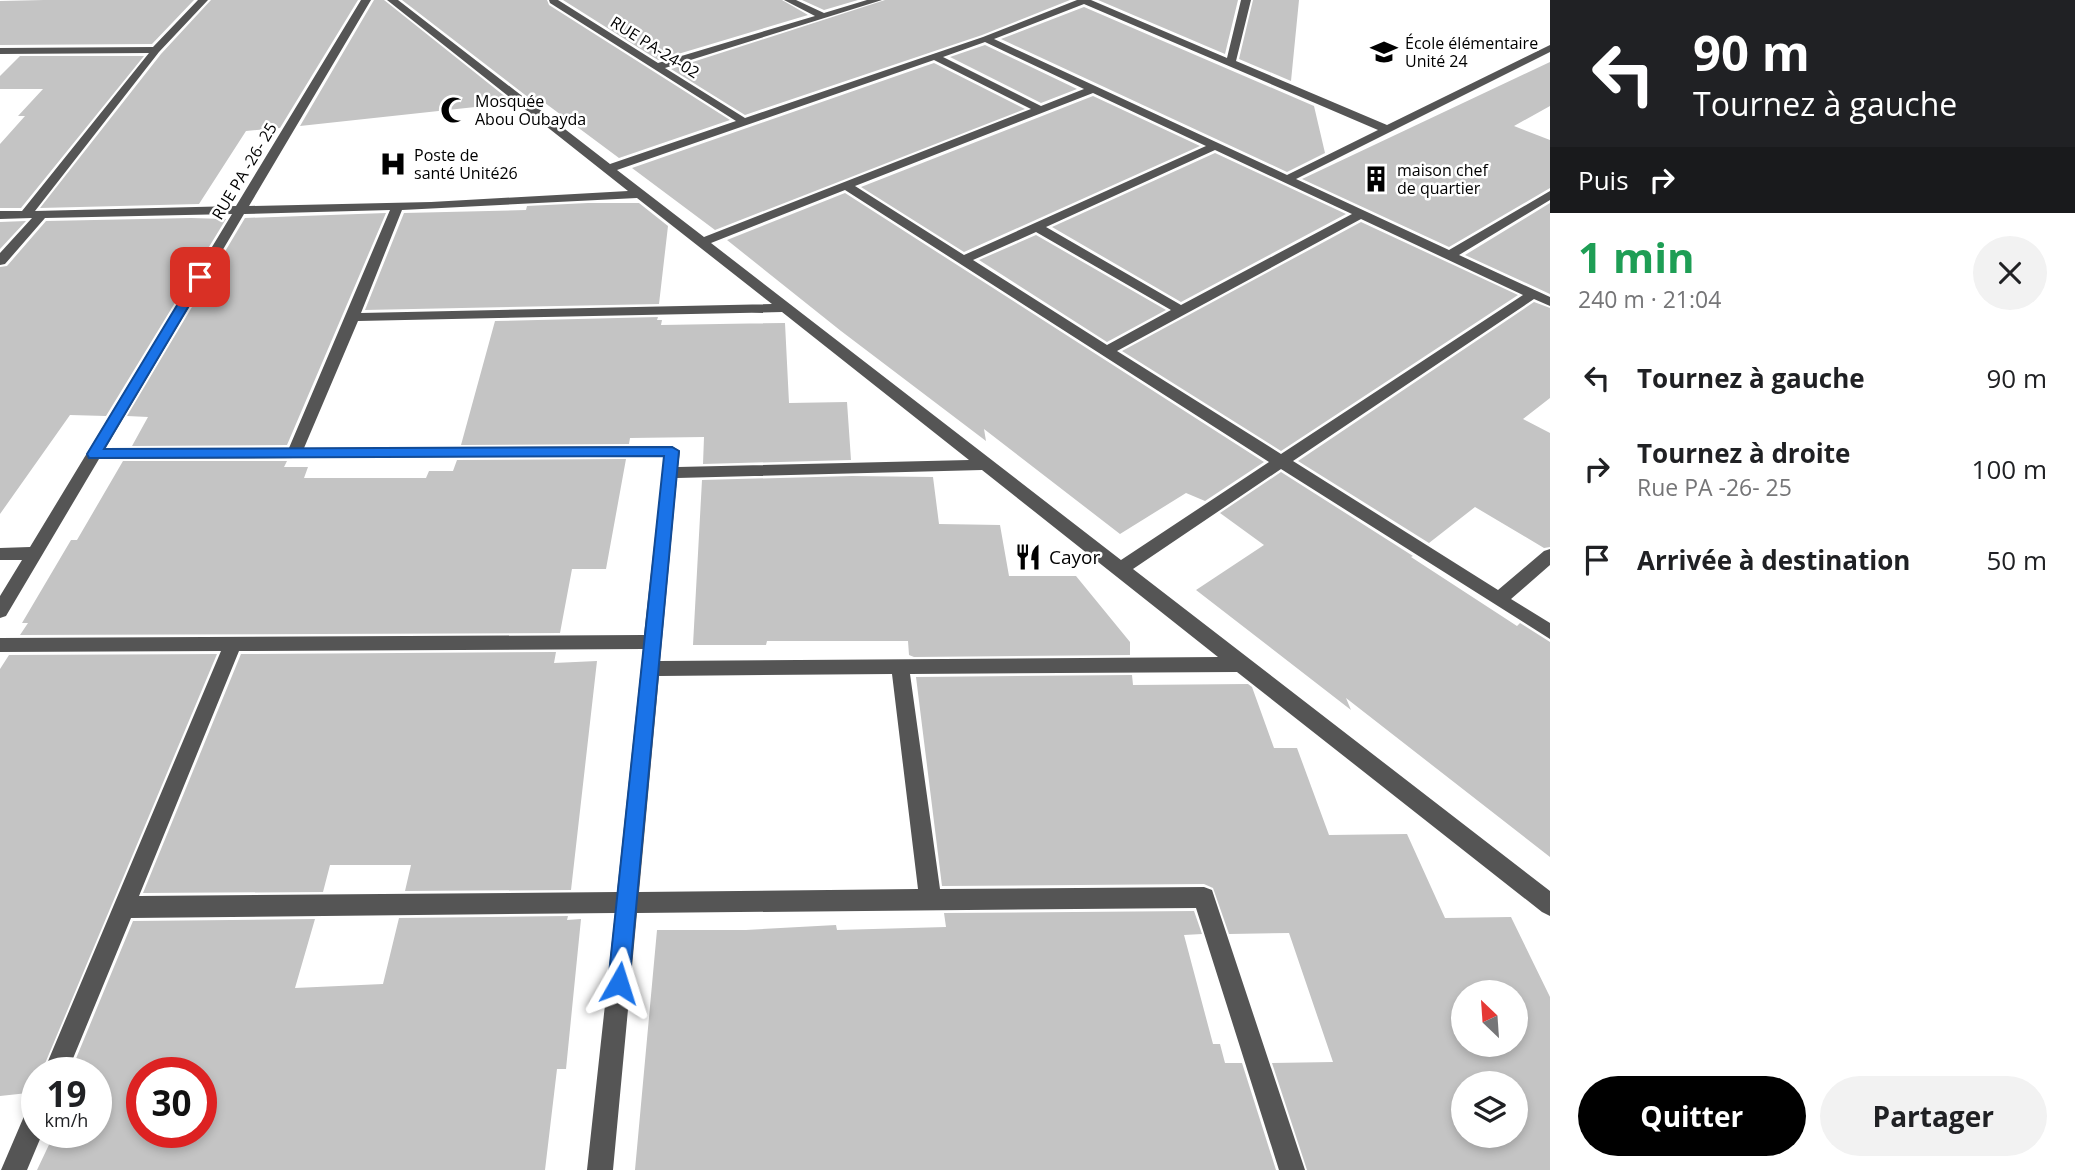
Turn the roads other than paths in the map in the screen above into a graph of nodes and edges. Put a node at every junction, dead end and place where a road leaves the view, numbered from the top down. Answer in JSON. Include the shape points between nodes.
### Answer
{"nodes":[{"id":1,"x":203,"y":0,"type":"edge"},
{"id":2,"x":366,"y":0,"type":"edge"},
{"id":3,"x":392,"y":0,"type":"edge"},
{"id":4,"x":558,"y":0,"type":"edge"},
{"id":5,"x":789,"y":0,"type":"edge"},
{"id":6,"x":877,"y":0,"type":"edge"},
{"id":7,"x":1084,"y":0,"type":"edge"},
{"id":8,"x":1246,"y":0,"type":"edge"},
{"id":9,"x":823,"y":16,"type":"junction"},
{"id":10,"x":986,"y":39,"type":"junction"},
{"id":11,"x":156,"y":50,"type":"junction"},
{"id":12,"x":1549,"y":50,"type":"edge"},
{"id":13,"x":0,"y":51,"type":"edge"},
{"id":14,"x":934,"y":57,"type":"junction"},
{"id":15,"x":1230,"y":64,"type":"junction"},
{"id":16,"x":657,"y":67,"type":"junction"},
{"id":17,"x":1093,"y":89,"type":"junction"},
{"id":18,"x":1041,"y":110,"type":"junction"},
{"id":19,"x":744,"y":122,"type":"junction"},
{"id":20,"x":1384,"y":128,"type":"junction"},
{"id":21,"x":1215,"y":146,"type":"junction"},
{"id":22,"x":608,"y":169,"type":"junction"},
{"id":23,"x":1288,"y":179,"type":"junction"},
{"id":24,"x":846,"y":186,"type":"junction"},
{"id":25,"x":640,"y":194,"type":"junction"},
{"id":26,"x":1549,"y":197,"type":"edge"},
{"id":27,"x":397,"y":207,"type":"junction"},
{"id":28,"x":240,"y":210,"type":"junction"},
{"id":29,"x":42,"y":214,"type":"junction"},
{"id":30,"x":1360,"y":214,"type":"junction"},
{"id":31,"x":0,"y":215,"type":"edge"},
{"id":32,"x":25,"y":215,"type":"junction"},
{"id":33,"x":1037,"y":227,"type":"junction"},
{"id":34,"x":702,"y":242,"type":"junction"},
{"id":35,"x":1450,"y":255,"type":"junction"},
{"id":36,"x":963,"y":260,"type":"junction"},
{"id":37,"x":0,"y":261,"type":"edge"},
{"id":38,"x":1533,"y":295,"type":"junction"},
{"id":39,"x":1550,"y":302,"type":"edge"},
{"id":40,"x":786,"y":309,"type":"junction"},
{"id":41,"x":1182,"y":311,"type":"junction"},
{"id":42,"x":353,"y":317,"type":"junction"},
{"id":43,"x":1106,"y":351,"type":"junction"},
{"id":44,"x":294,"y":453,"type":"junction"},
{"id":45,"x":94,"y":454,"type":"junction"},
{"id":46,"x":1281,"y":462,"type":"junction"},
{"id":47,"x":986,"y":465,"type":"junction"},
{"id":48,"x":670,"y":472,"type":"junction"},
{"id":49,"x":35,"y":553,"type":"junction"},
{"id":50,"x":0,"y":554,"type":"edge"},
{"id":51,"x":1550,"y":555,"type":"edge"},
{"id":52,"x":1121,"y":569,"type":"junction"},
{"id":53,"x":1498,"y":600,"type":"junction"},
{"id":54,"x":0,"y":611,"type":"edge"},
{"id":55,"x":1550,"y":632,"type":"edge"},
{"id":56,"x":653,"y":642,"type":"junction"},
{"id":57,"x":233,"y":644,"type":"junction"},
{"id":58,"x":0,"y":645,"type":"edge"},
{"id":59,"x":1242,"y":664,"type":"junction"},
{"id":60,"x":900,"y":667,"type":"junction"},
{"id":61,"x":650,"y":669,"type":"junction"},
{"id":62,"x":930,"y":900,"type":"junction"},
{"id":63,"x":627,"y":903,"type":"junction"},
{"id":64,"x":1550,"y":905,"type":"edge"},
{"id":65,"x":124,"y":906,"type":"junction"},
{"id":66,"x":62,"y":1057,"type":"edge"},
{"id":67,"x":23,"y":1148,"type":"edge"},
{"id":68,"x":14,"y":1170,"type":"edge"},
{"id":69,"x":600,"y":1170,"type":"edge"},
{"id":70,"x":1292,"y":1170,"type":"edge"}],
"edges":[{"from":1,"to":11,"type":"street"},
{"from":2,"to":28,"type":"street","name":"RUE PA -26- 25"},
{"from":3,"to":22,"type":"street"},
{"from":4,"to":16,"type":"street","name":"RUE PA-24-02","via":[[553,1]]},
{"from":5,"to":9,"type":"street"},
{"from":6,"to":9,"type":"street"},
{"from":7,"to":10,"type":"street"},
{"from":7,"to":15,"type":"street"},
{"from":8,"to":15,"type":"street"},
{"from":9,"to":16,"type":"street"},
{"from":10,"to":14,"type":"street"},
{"from":10,"to":17,"type":"street"},
{"from":11,"to":13,"type":"street"},
{"from":11,"to":32,"type":"street"},
{"from":12,"to":20,"type":"street"},
{"from":14,"to":18,"type":"street"},
{"from":14,"to":19,"type":"street"},
{"from":15,"to":20,"type":"street"},
{"from":16,"to":19,"type":"street","name":"RUE PA-24-02"},
{"from":17,"to":18,"type":"street"},
{"from":17,"to":21,"type":"street"},
{"from":18,"to":24,"type":"street"},
{"from":19,"to":22,"type":"street"},
{"from":20,"to":23,"type":"street"},
{"from":21,"to":23,"type":"street"},
{"from":21,"to":33,"type":"street"},
{"from":22,"to":25,"type":"street"},
{"from":23,"to":30,"type":"street"},
{"from":24,"to":34,"type":"street"},
{"from":24,"to":36,"type":"street"},
{"from":25,"to":27,"type":"street"},
{"from":25,"to":34,"type":"street"},
{"from":26,"to":35,"type":"street"},
{"from":27,"to":28,"type":"street"},
{"from":27,"to":42,"type":"street"},
{"from":28,"to":29,"type":"street"},
{"from":28,"to":45,"type":"street","name":"RUE PA -26- 25"},
{"from":29,"to":32,"type":"street"},
{"from":29,"to":37,"type":"street"},
{"from":30,"to":35,"type":"street"},
{"from":30,"to":41,"type":"street"},
{"from":31,"to":32,"type":"street"},
{"from":33,"to":36,"type":"street"},
{"from":33,"to":41,"type":"street"},
{"from":34,"to":40,"type":"street"},
{"from":35,"to":38,"type":"street"},
{"from":36,"to":43,"type":"street"},
{"from":38,"to":39,"type":"street"},
{"from":38,"to":46,"type":"street"},
{"from":40,"to":42,"type":"street"},
{"from":40,"to":47,"type":"street"},
{"from":41,"to":43,"type":"street"},
{"from":42,"to":44,"type":"street"},
{"from":43,"to":46,"type":"street"},
{"from":44,"to":45,"type":"street"},
{"from":44,"to":48,"type":"street","via":[[672,451]]},
{"from":45,"to":49,"type":"street","name":"RUE PA -26- 25"},
{"from":46,"to":52,"type":"street"},
{"from":46,"to":53,"type":"street"},
{"from":47,"to":48,"type":"street"},
{"from":47,"to":52,"type":"street"},
{"from":48,"to":56,"type":"street"},
{"from":49,"to":50,"type":"street"},
{"from":49,"to":54,"type":"street","name":"RUE PA -26- 25"},
{"from":51,"to":53,"type":"street"},
{"from":52,"to":59,"type":"street"},
{"from":53,"to":55,"type":"street"},
{"from":56,"to":57,"type":"street"},
{"from":56,"to":61,"type":"street"},
{"from":57,"to":58,"type":"street"},
{"from":57,"to":65,"type":"street"},
{"from":59,"to":60,"type":"street"},
{"from":59,"to":64,"type":"street"},
{"from":60,"to":61,"type":"street"},
{"from":60,"to":62,"type":"street"},
{"from":61,"to":63,"type":"street"},
{"from":62,"to":63,"type":"street"},
{"from":62,"to":70,"type":"street","via":[[1204,897]]},
{"from":63,"to":65,"type":"street"},
{"from":63,"to":69,"type":"street"},
{"from":65,"to":66,"type":"street"},
{"from":67,"to":68,"type":"street"}]}
